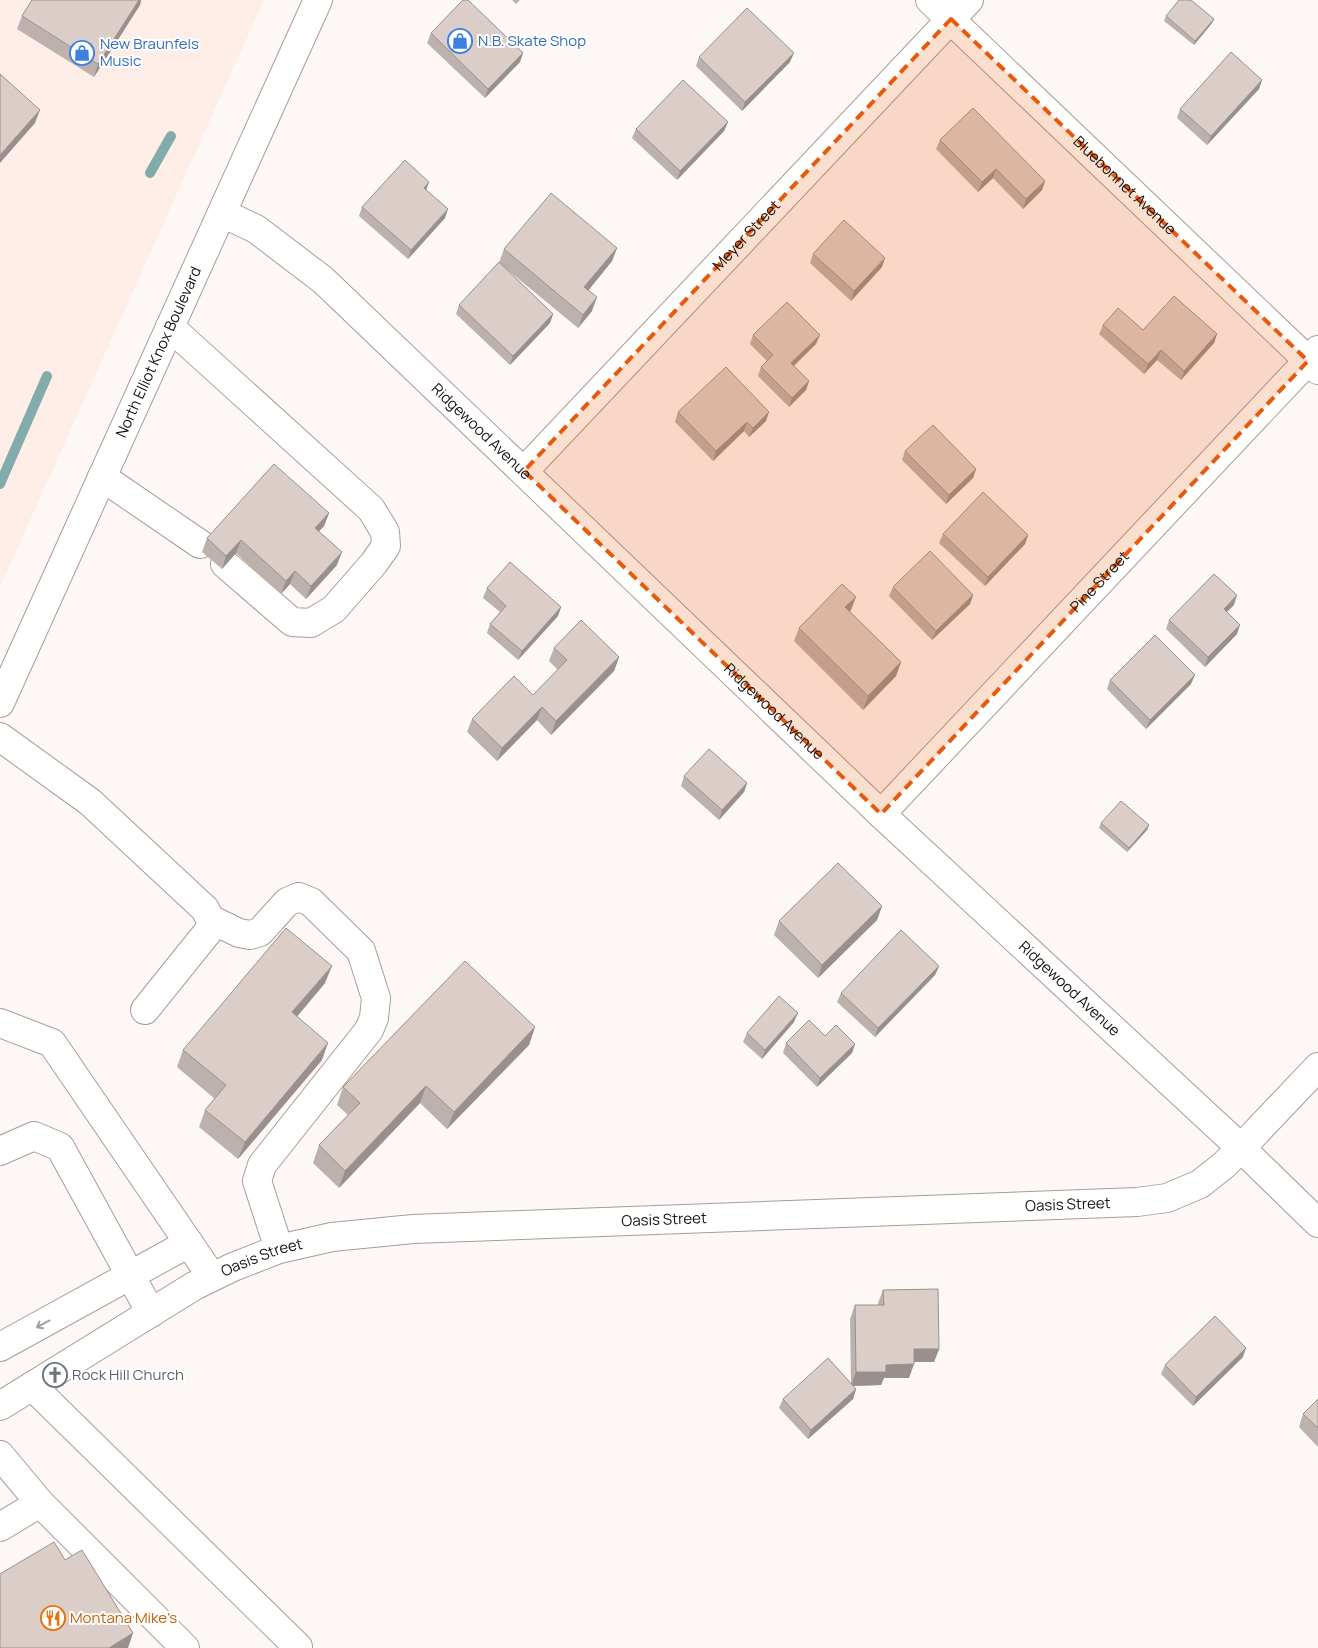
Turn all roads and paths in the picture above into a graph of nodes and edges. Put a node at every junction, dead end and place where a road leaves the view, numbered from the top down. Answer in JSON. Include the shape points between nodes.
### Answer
{"nodes":[{"id":1,"x":318,"y":0,"type":"edge"},
{"id":2,"x":930,"y":0,"type":"edge"},
{"id":3,"x":969,"y":0,"type":"edge"},
{"id":4,"x":951,"y":19,"type":"junction"},
{"id":5,"x":222,"y":212,"type":"junction"},
{"id":6,"x":170,"y":327,"type":"junction"},
{"id":7,"x":1315,"y":360,"type":"edge"},
{"id":8,"x":524,"y":472,"type":"junction"},
{"id":9,"x":102,"y":477,"type":"junction"},
{"id":10,"x":200,"y":544,"type":"dead end"},
{"id":11,"x":225,"y":564,"type":"edge"},
{"id":12,"x":0,"y":703,"type":"edge"},
{"id":13,"x":0,"y":738,"type":"edge"},
{"id":14,"x":881,"y":814,"type":"junction"},
{"id":15,"x":210,"y":918,"type":"junction"},
{"id":16,"x":145,"y":1010,"type":"dead end"},
{"id":17,"x":0,"y":1023,"type":"edge"},
{"id":18,"x":1318,"y":1066,"type":"edge"},
{"id":19,"x":1241,"y":1148,"type":"junction"},
{"id":20,"x":0,"y":1151,"type":"edge"},
{"id":21,"x":1318,"y":1223,"type":"edge"},
{"id":22,"x":189,"y":1243,"type":"junction"},
{"id":23,"x":280,"y":1249,"type":"junction"},
{"id":24,"x":131,"y":1276,"type":"junction"},
{"id":25,"x":212,"y":1277,"type":"junction"},
{"id":26,"x":152,"y":1312,"type":"junction"},
{"id":27,"x":0,"y":1347,"type":"edge"},
{"id":28,"x":32,"y":1386,"type":"junction"},
{"id":29,"x":0,"y":1406,"type":"edge"},
{"id":30,"x":0,"y":1455,"type":"edge"},
{"id":31,"x":40,"y":1503,"type":"junction"},
{"id":32,"x":0,"y":1527,"type":"edge"},
{"id":33,"x":298,"y":1647,"type":"dead end"},
{"id":34,"x":185,"y":1648,"type":"edge"}],
"edges":[{"from":1,"to":5,"type":"street","name":"North Elliot Knox Boulevard"},
{"from":2,"to":4,"type":"street","name":"Bluebonnet Avenue"},
{"from":3,"to":4,"type":"street","name":"Meyer Street"},
{"from":4,"to":7,"type":"street","name":"Bluebonnet Avenue"},
{"from":4,"to":8,"type":"street","name":"Meyer Street"},
{"from":5,"to":6,"type":"street","name":"North Elliot Knox Boulevard"},
{"from":5,"to":8,"type":"street","name":"Ridgewood Avenue","via":[[256,229],[323,280]]},
{"from":6,"to":9,"type":"street","name":"North Elliot Knox Boulevard"},
{"from":6,"to":11,"type":"street","via":[[371,509],[385,532],[386,546],[374,563],[334,609],[311,623],[292,622]]},
{"from":7,"to":14,"type":"street","name":"Pine Street"},
{"from":8,"to":14,"type":"street","name":"Ridgewood Avenue"},
{"from":9,"to":10,"type":"street"},
{"from":9,"to":12,"type":"street","name":"North Elliot Knox Boulevard"},
{"from":13,"to":15,"type":"street","via":[[90,802]]},
{"from":14,"to":19,"type":"street","name":"Ridgewood Avenue"},
{"from":15,"to":16,"type":"street","via":[[211,928]]},
{"from":15,"to":23,"type":"street","via":[[238,933],[250,935],[260,932],[287,902],[299,898],[311,902],[361,951],[376,998],[369,1030],[262,1166],[257,1182]]},
{"from":17,"to":22,"type":"street","via":[[52,1043]]},
{"from":18,"to":19,"type":"street","name":"Oasis Street"},
{"from":19,"to":21,"type":"street","name":"Ridgewood Avenue"},
{"from":19,"to":23,"type":"street","name":"Oasis Street","via":[[1200,1184],[1168,1198],[1137,1202],[413,1229],[332,1237]]},
{"from":20,"to":24,"type":"street","via":[[34,1136],[60,1147]]},
{"from":22,"to":24,"type":"street"},
{"from":22,"to":25,"type":"street"},
{"from":23,"to":25,"type":"street","name":"Oasis Street"},
{"from":24,"to":26,"type":"street"},
{"from":24,"to":27,"type":"street","one_way":true},
{"from":25,"to":26,"type":"street","name":"Oasis Street"},
{"from":26,"to":28,"type":"street","name":"Oasis Street"},
{"from":28,"to":29,"type":"street","name":"Oasis Street"},
{"from":28,"to":33,"type":"street"},
{"from":30,"to":31,"type":"street"},
{"from":31,"to":32,"type":"street"},
{"from":31,"to":34,"type":"street"}]}
